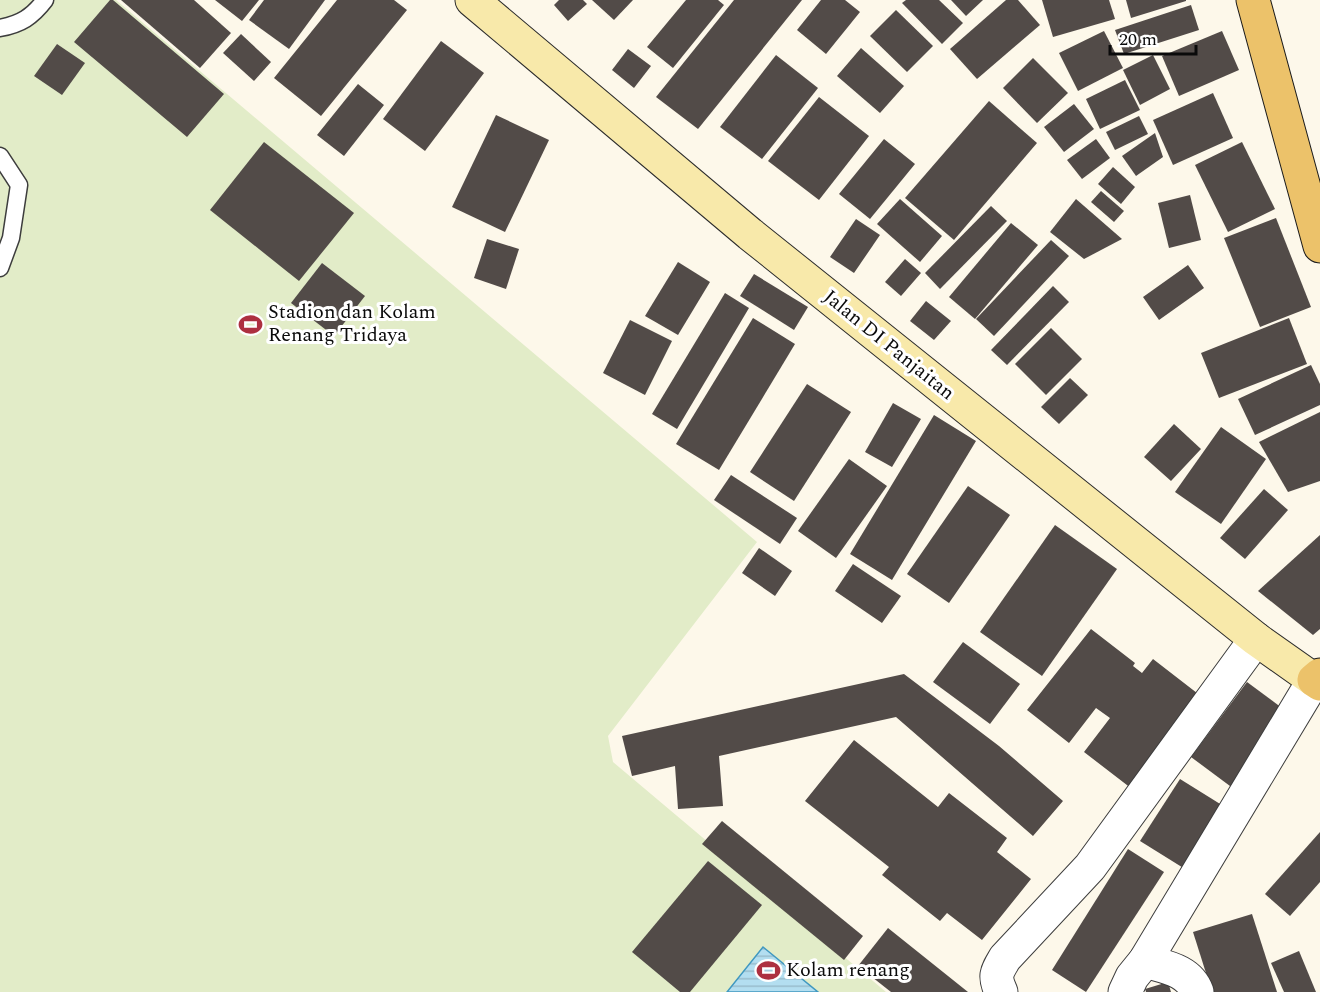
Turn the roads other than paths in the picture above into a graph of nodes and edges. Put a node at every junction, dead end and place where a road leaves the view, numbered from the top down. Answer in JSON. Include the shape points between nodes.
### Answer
{"nodes":[{"id":1,"x":45,"y":0,"type":"edge"},
{"id":2,"x":472,"y":0,"type":"edge"},
{"id":3,"x":1252,"y":0,"type":"edge"},
{"id":4,"x":0,"y":28,"type":"edge"},
{"id":5,"x":0,"y":156,"type":"edge"},
{"id":6,"x":1320,"y":246,"type":"edge"},
{"id":7,"x":0,"y":268,"type":"edge"},
{"id":8,"x":1256,"y":639,"type":"junction"},
{"id":9,"x":1318,"y":680,"type":"edge"},
{"id":10,"x":1145,"y":962,"type":"junction"},
{"id":11,"x":1001,"y":992,"type":"edge"},
{"id":12,"x":1125,"y":992,"type":"edge"},
{"id":13,"x":1197,"y":992,"type":"edge"}],
"edges":[{"from":1,"to":4,"type":"lane","via":[[36,12],[15,25]]},
{"from":2,"to":8,"type":"street","name":"Jalan DI Panjaitan","via":[[750,234]]},
{"from":3,"to":6,"type":"main road"},
{"from":5,"to":7,"type":"lane","via":[[19,185],[11,238]]},
{"from":8,"to":9,"type":"street","name":"Jalan DI Panjaitan"},
{"from":8,"to":11,"type":"street","via":[[1090,867],[1005,958],[996,979]]},
{"from":9,"to":10,"type":"street"},
{"from":10,"to":12,"type":"street"},
{"from":10,"to":13,"type":"street","via":[[1184,974]]}]}
